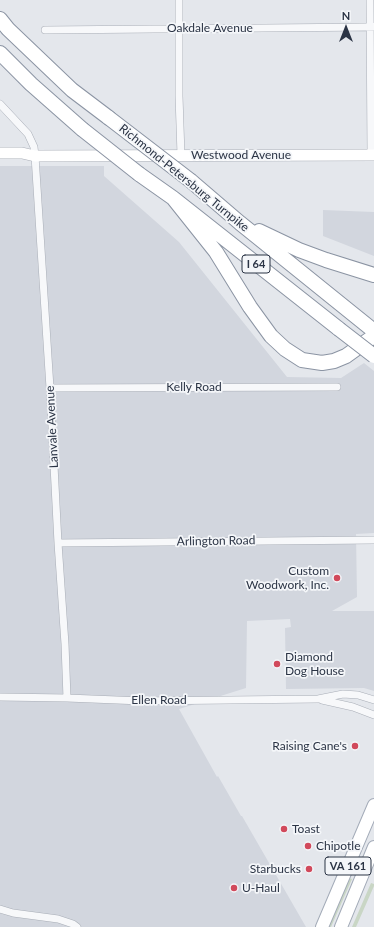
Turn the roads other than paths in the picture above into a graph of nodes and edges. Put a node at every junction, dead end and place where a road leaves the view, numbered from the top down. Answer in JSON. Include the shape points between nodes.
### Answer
{"nodes":[{"id":1,"x":179,"y":0,"type":"edge"},
{"id":2,"x":370,"y":0,"type":"edge"},
{"id":3,"x":0,"y":19,"type":"edge"},
{"id":4,"x":372,"y":27,"type":"edge"},
{"id":5,"x":179,"y":28,"type":"junction"},
{"id":6,"x":46,"y":30,"type":"dead end"},
{"id":7,"x":0,"y":53,"type":"edge"},
{"id":8,"x":0,"y":104,"type":"edge"},
{"id":9,"x":0,"y":153,"type":"edge"},
{"id":10,"x":181,"y":155,"type":"junction"},
{"id":11,"x":372,"y":155,"type":"edge"},
{"id":12,"x":35,"y":156,"type":"junction"},
{"id":13,"x":0,"y":159,"type":"edge"},
{"id":14,"x":173,"y":198,"type":"junction"},
{"id":15,"x":240,"y":223,"type":"junction"},
{"id":16,"x":374,"y":275,"type":"edge"},
{"id":17,"x":374,"y":331,"type":"edge"},
{"id":18,"x":374,"y":336,"type":"edge"},
{"id":19,"x":374,"y":356,"type":"edge"},
{"id":20,"x":337,"y":387,"type":"dead end"},
{"id":21,"x":50,"y":388,"type":"junction"},
{"id":22,"x":374,"y":540,"type":"edge"},
{"id":23,"x":58,"y":543,"type":"junction"},
{"id":24,"x":0,"y":697,"type":"edge"},
{"id":25,"x":67,"y":698,"type":"junction"},
{"id":26,"x":318,"y":699,"type":"junction"},
{"id":27,"x":374,"y":700,"type":"edge"},
{"id":28,"x":374,"y":715,"type":"edge"},
{"id":29,"x":374,"y":805,"type":"edge"},
{"id":30,"x":374,"y":847,"type":"edge"},
{"id":31,"x":0,"y":910,"type":"edge"},
{"id":32,"x":77,"y":927,"type":"edge"},
{"id":33,"x":322,"y":927,"type":"edge"},
{"id":34,"x":341,"y":927,"type":"edge"}],
"edges":[{"from":1,"to":5,"type":"street"},
{"from":2,"to":4,"type":"street"},
{"from":3,"to":15,"type":"highway","name":"Richmond-Petersburg Turnpike","number":"I 64","bridge":true,"via":[[72,90],[191,181]]},
{"from":4,"to":5,"type":"street","name":"Oakdale Avenue"},
{"from":4,"to":11,"type":"street"},
{"from":5,"to":6,"type":"street","name":"Oakdale Avenue"},
{"from":5,"to":10,"type":"street"},
{"from":7,"to":14,"type":"highway","name":"Richmond-Petersburg Turnpike","number":"I 64","bridge":true,"via":[[82,129],[138,174]]},
{"from":8,"to":12,"type":"street","name":"Lanvale Avenue","via":[[28,134]]},
{"from":9,"to":12,"type":"main road","name":"Westwood Avenue"},
{"from":10,"to":11,"type":"main road","name":"Westwood Avenue"},
{"from":10,"to":12,"type":"main road","name":"Westwood Avenue"},
{"from":12,"to":13,"type":"main road","name":"Westwood Avenue","via":[[25,159]]},
{"from":12,"to":21,"type":"street","name":"Lanvale Avenue"},
{"from":14,"to":18,"type":"highway","via":[[216,252],[271,336],[285,349],[302,360],[334,361],[346,356]]},
{"from":14,"to":19,"type":"highway","name":"Richmond-Petersburg Turnpike","number":"I 64","bridge":true},
{"from":15,"to":16,"type":"highway","via":[[326,260]]},
{"from":15,"to":17,"type":"highway","name":"Richmond-Petersburg Turnpike","number":"I 64"},
{"from":20,"to":21,"type":"street","name":"Kelly Road"},
{"from":21,"to":23,"type":"street","name":"Lanvale Avenue"},
{"from":22,"to":23,"type":"street","name":"Arlington Road"},
{"from":23,"to":25,"type":"street","name":"Lanvale Avenue"},
{"from":24,"to":25,"type":"street","name":"Ellen Road"},
{"from":25,"to":26,"type":"street","name":"Ellen Road","via":[[136,701]]},
{"from":26,"to":27,"type":"street","name":"Ellen Road","via":[[343,694]]},
{"from":26,"to":28,"type":"street","name":"Ellen Road"},
{"from":29,"to":33,"type":"main road","number":"VA 161"},
{"from":30,"to":34,"type":"main road","number":"VA 161"},
{"from":31,"to":32,"type":"street","via":[[58,919]]}]}
